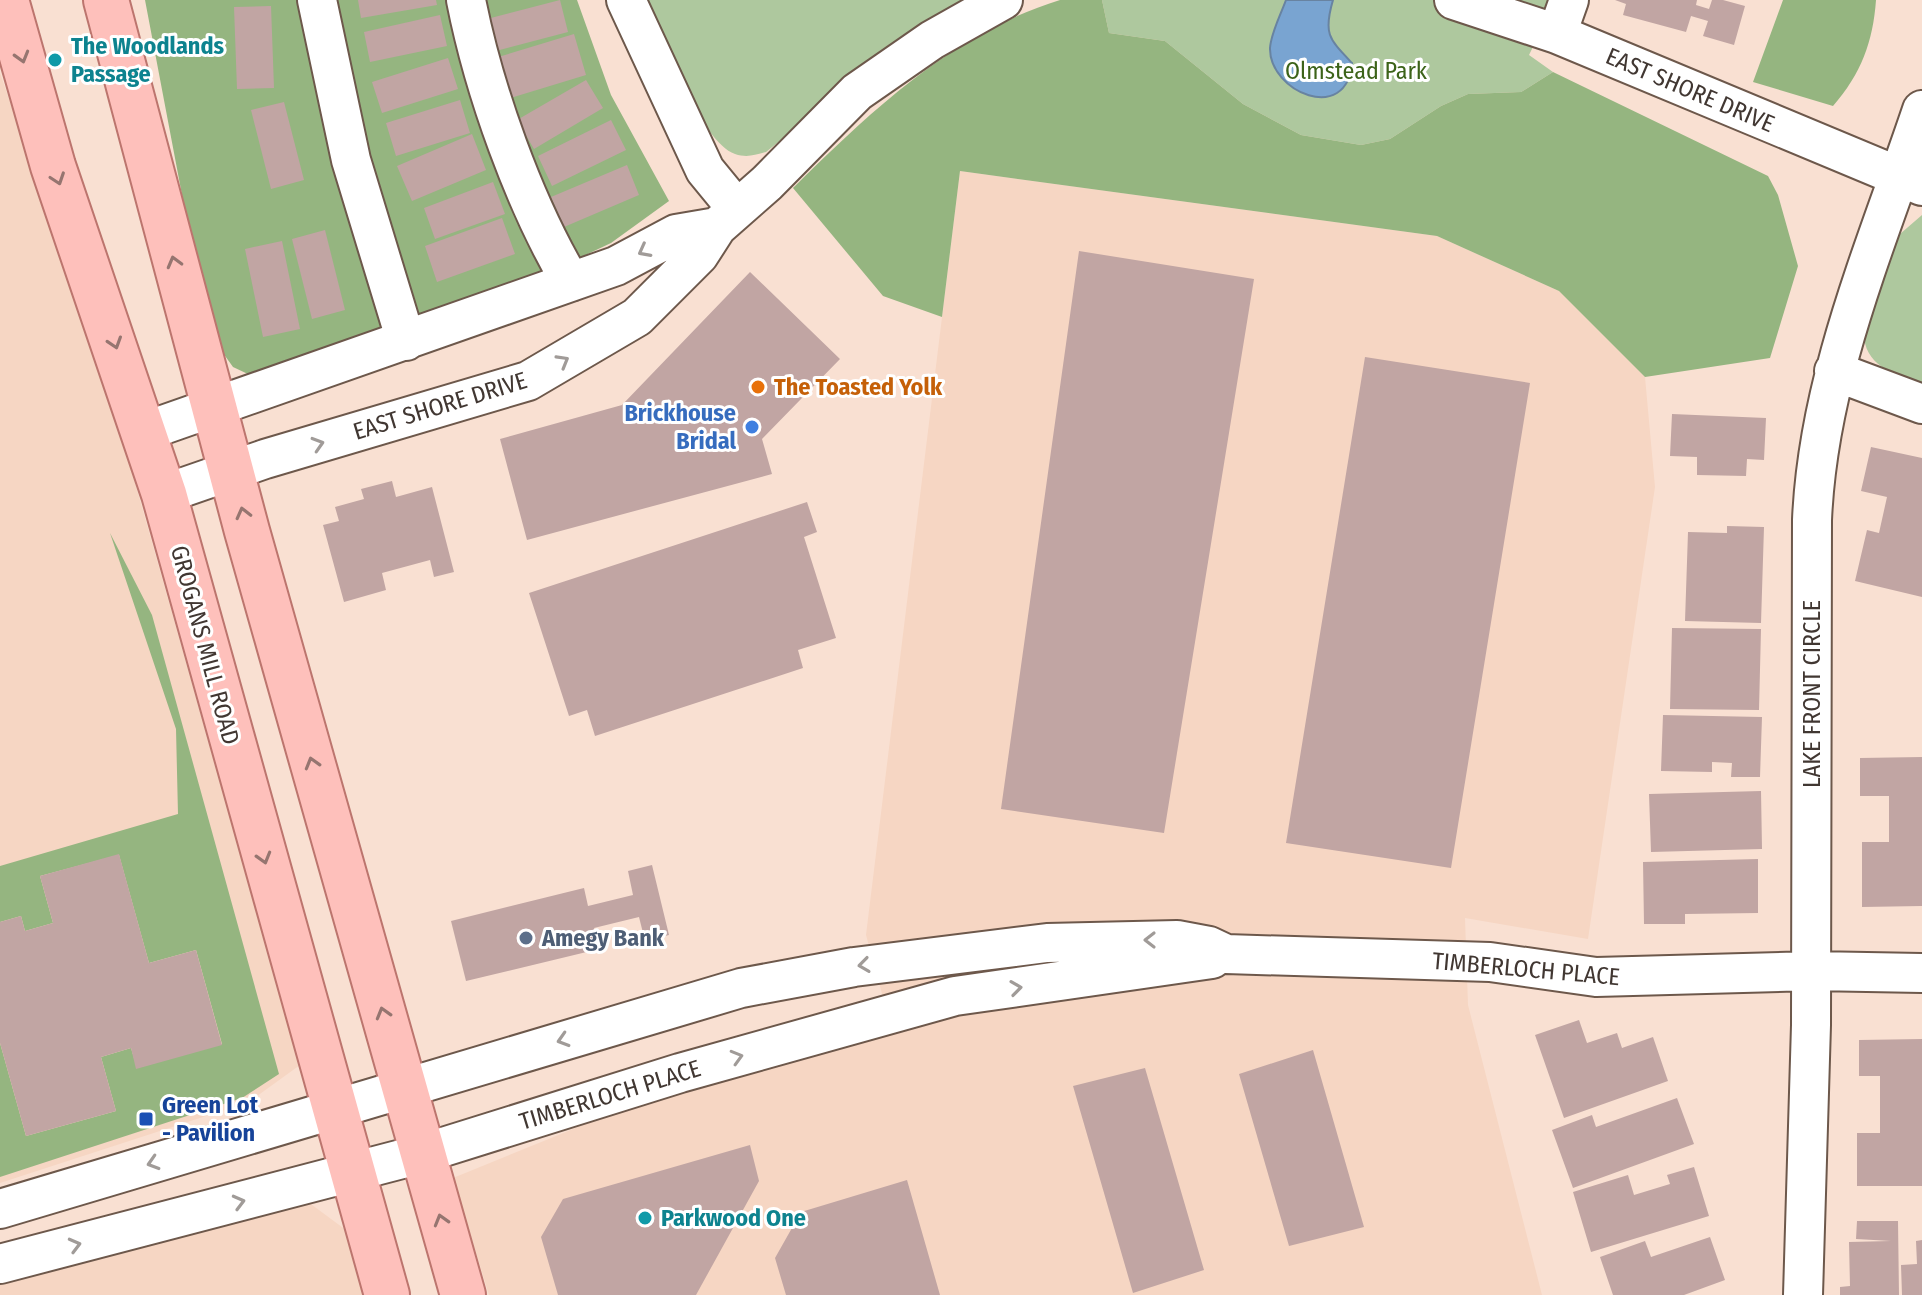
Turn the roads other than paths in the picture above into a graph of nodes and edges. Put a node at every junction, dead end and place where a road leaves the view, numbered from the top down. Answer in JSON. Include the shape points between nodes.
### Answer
{"nodes":[{"id":1,"x":6,"y":0,"type":"edge"},
{"id":2,"x":106,"y":0,"type":"edge"},
{"id":3,"x":317,"y":0,"type":"edge"},
{"id":4,"x":466,"y":0,"type":"edge"},
{"id":5,"x":626,"y":0,"type":"edge"},
{"id":6,"x":1003,"y":0,"type":"edge"},
{"id":7,"x":1454,"y":0,"type":"edge"},
{"id":8,"x":1563,"y":17,"type":"edge"},
{"id":9,"x":1922,"y":110,"type":"edge"},
{"id":10,"x":1911,"y":181,"type":"edge"},
{"id":11,"x":727,"y":218,"type":"junction"},
{"id":12,"x":571,"y":282,"type":"junction"},
{"id":13,"x":406,"y":341,"type":"junction"},
{"id":14,"x":1834,"y":371,"type":"junction"},
{"id":15,"x":1922,"y":404,"type":"edge"},
{"id":16,"x":214,"y":409,"type":"junction"},
{"id":17,"x":143,"y":432,"type":"junction"},
{"id":18,"x":232,"y":470,"type":"junction"},
{"id":19,"x":164,"y":494,"type":"junction"},
{"id":20,"x":1226,"y":954,"type":"junction"},
{"id":21,"x":934,"y":957,"type":"junction"},
{"id":22,"x":1812,"y":971,"type":"junction"},
{"id":23,"x":1922,"y":973,"type":"edge"},
{"id":24,"x":805,"y":975,"type":"junction"},
{"id":25,"x":942,"y":999,"type":"junction"},
{"id":26,"x":823,"y":1035,"type":"junction"},
{"id":27,"x":404,"y":1089,"type":"junction"},
{"id":28,"x":335,"y":1109,"type":"junction"},
{"id":29,"x":421,"y":1154,"type":"junction"},
{"id":30,"x":352,"y":1172,"type":"junction"},
{"id":31,"x":0,"y":1209,"type":"edge"},
{"id":32,"x":0,"y":1264,"type":"edge"},
{"id":33,"x":387,"y":1295,"type":"edge"},
{"id":34,"x":463,"y":1295,"type":"edge"},
{"id":35,"x":1803,"y":1295,"type":"edge"}],
"edges":[{"from":1,"to":17,"type":"main road","name":"GROGANS MILL ROAD","one_way":true,"via":[[53,166]]},
{"from":16,"to":2,"type":"main road","one_way":true},
{"from":3,"to":13,"type":"street","via":[[351,160]]},
{"from":4,"to":12,"type":"street","via":[[503,131]]},
{"from":5,"to":11,"type":"street"},
{"from":6,"to":11,"type":"street","name":"EAST SHORE DRIVE","via":[[932,40],[857,92]]},
{"from":7,"to":8,"type":"street","name":"EAST SHORE DRIVE"},
{"from":8,"to":10,"type":"street","name":"EAST SHORE DRIVE"},
{"from":9,"to":10,"type":"street","name":"LAKE FRONT CIRCLE"},
{"from":10,"to":14,"type":"street","name":"LAKE FRONT CIRCLE"},
{"from":11,"to":12,"type":"street","one_way":true,"via":[[676,234],[616,266]]},
{"from":18,"to":11,"type":"street","name":"EAST SHORE DRIVE","one_way":true,"via":[[528,381],[637,317],[699,255]]},
{"from":12,"to":13,"type":"street"},
{"from":13,"to":16,"type":"street"},
{"from":14,"to":15,"type":"street"},
{"from":14,"to":22,"type":"street","name":"LAKE FRONT CIRCLE","via":[[1820,430],[1812,520]]},
{"from":16,"to":17,"type":"street"},
{"from":16,"to":18,"type":"main road"},
{"from":17,"to":19,"type":"main road","name":"GROGANS MILL ROAD"},
{"from":18,"to":19,"type":"street","name":"EAST SHORE DRIVE"},
{"from":27,"to":18,"type":"main road","one_way":true},
{"from":19,"to":28,"type":"main road","name":"GROGANS MILL ROAD","one_way":true},
{"from":20,"to":21,"type":"street","name":"TIMBERLOCH PLACE","one_way":true,"via":[[1177,940],[1047,943]]},
{"from":20,"to":22,"type":"street","name":"TIMBERLOCH PLACE","via":[[1490,962],[1596,977]]},
{"from":25,"to":20,"type":"street","name":"TIMBERLOCH PLACE","one_way":true,"via":[[1195,964]]},
{"from":21,"to":24,"type":"street","name":"TIMBERLOCH PLACE","one_way":true},
{"from":21,"to":25,"type":"street"},
{"from":22,"to":23,"type":"street","name":"TIMBERLOCH PLACE"},
{"from":22,"to":35,"type":"street","name":"LAKE FRONT CIRCLE"},
{"from":24,"to":26,"type":"street"},
{"from":24,"to":27,"type":"street","name":"TIMBERLOCH PLACE","one_way":true,"via":[[637,1017]]},
{"from":25,"to":26,"type":"street","name":"TIMBERLOCH PLACE"},
{"from":29,"to":26,"type":"street","name":"TIMBERLOCH PLACE","one_way":true,"via":[[680,1073]]},
{"from":27,"to":28,"type":"street","name":"TIMBERLOCH PLACE"},
{"from":27,"to":29,"type":"main road"},
{"from":28,"to":30,"type":"main road","name":"GROGANS MILL ROAD"},
{"from":28,"to":31,"type":"street","name":"TIMBERLOCH PLACE","one_way":true},
{"from":29,"to":30,"type":"street","name":"TIMBERLOCH PLACE"},
{"from":34,"to":29,"type":"main road","one_way":true},
{"from":32,"to":30,"type":"street","name":"TIMBERLOCH PLACE","one_way":true},
{"from":30,"to":33,"type":"main road","name":"GROGANS MILL ROAD"}]}
